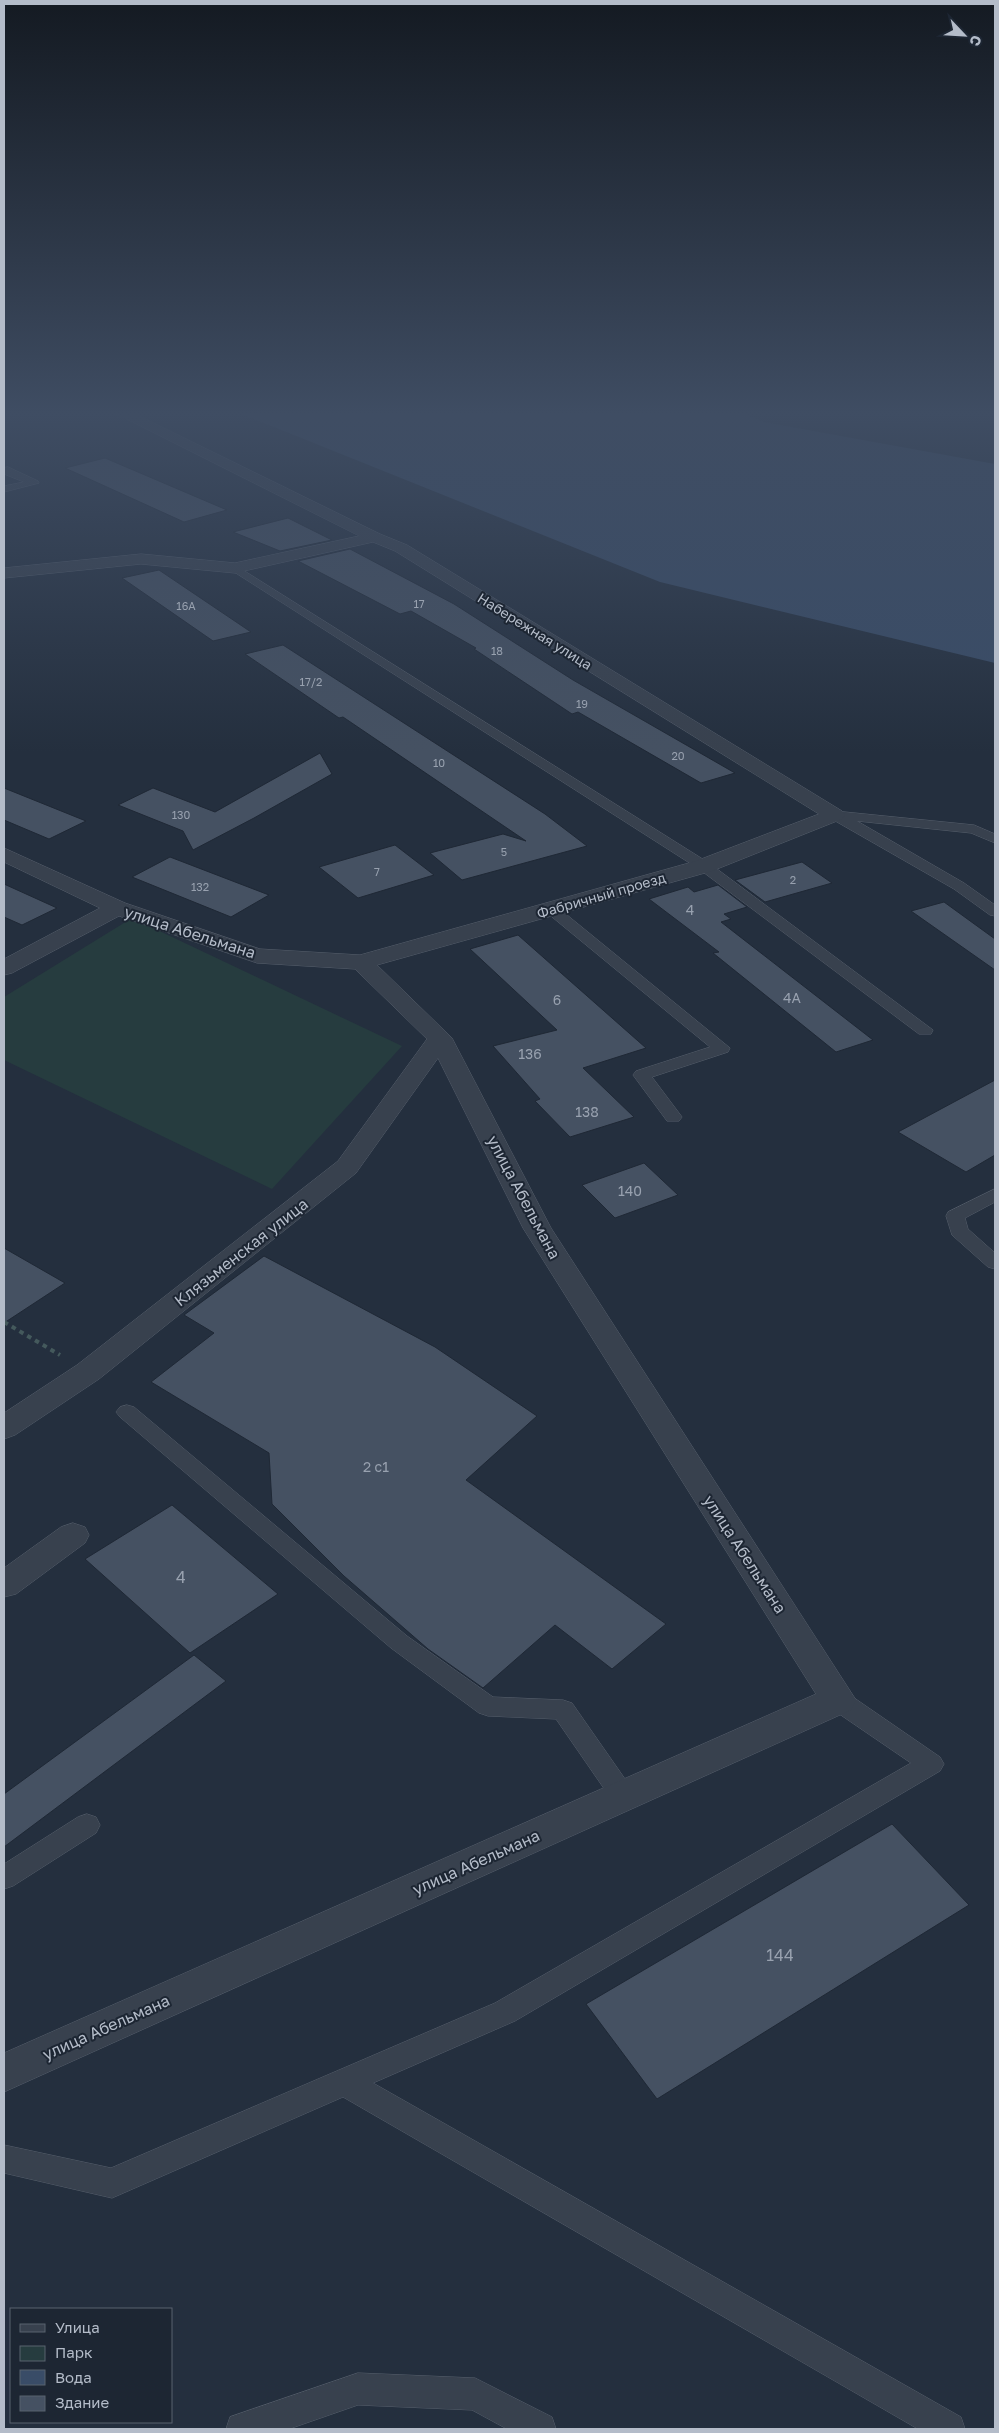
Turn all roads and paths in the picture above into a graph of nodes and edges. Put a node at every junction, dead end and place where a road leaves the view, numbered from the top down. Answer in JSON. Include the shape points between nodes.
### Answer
{"nodes":[{"id":1,"x":349,"y":525,"type":"edge"},
{"id":2,"x":374,"y":537,"type":"junction"},
{"id":3,"x":235,"y":568,"type":"junction"},
{"id":4,"x":4,"y":573,"type":"edge"},
{"id":5,"x":836,"y":815,"type":"junction"},
{"id":6,"x":995,"y":840,"type":"edge"},
{"id":7,"x":4,"y":854,"type":"edge"},
{"id":8,"x":704,"y":866,"type":"junction"},
{"id":9,"x":117,"y":908,"type":"junction"},
{"id":10,"x":551,"y":909,"type":"junction"},
{"id":11,"x":995,"y":912,"type":"edge"},
{"id":12,"x":362,"y":962,"type":"junction"},
{"id":13,"x":4,"y":968,"type":"edge"},
{"id":14,"x":926,"y":1030,"type":"dead end"},
{"id":15,"x":440,"y":1038,"type":"junction"},
{"id":16,"x":673,"y":1118,"type":"dead end"},
{"id":17,"x":995,"y":1195,"type":"edge"},
{"id":18,"x":995,"y":1262,"type":"edge"},
{"id":19,"x":4,"y":1322,"type":"edge"},
{"id":20,"x":88,"y":1372,"type":"junction"},
{"id":21,"x":127,"y":1412,"type":"dead end"},
{"id":22,"x":4,"y":1428,"type":"edge"},
{"id":23,"x":73,"y":1535,"type":"dead end"},
{"id":24,"x":4,"y":1585,"type":"edge"},
{"id":25,"x":838,"y":1700,"type":"junction"},
{"id":26,"x":623,"y":1796,"type":"junction"},
{"id":27,"x":87,"y":1825,"type":"dead end"},
{"id":28,"x":4,"y":1878,"type":"edge"},
{"id":29,"x":4,"y":2073,"type":"edge"},
{"id":30,"x":344,"y":2082,"type":"junction"},
{"id":31,"x":4,"y":2159,"type":"edge"},
{"id":32,"x":242,"y":2429,"type":"edge"},
{"id":33,"x":540,"y":2429,"type":"edge"},
{"id":34,"x":949,"y":2429,"type":"edge"}],
"edges":[{"from":1,"to":2,"type":"street","name":"Набережная улица"},
{"from":2,"to":3,"type":"street"},
{"from":2,"to":5,"type":"street","name":"Набережная улица","via":[[401,548]]},
{"from":3,"to":4,"type":"street","via":[[141,559]]},
{"from":3,"to":8,"type":"lane"},
{"from":5,"to":6,"type":"lane","via":[[974,829]]},
{"from":5,"to":8,"type":"street","name":"Фабричный проезд"},
{"from":5,"to":11,"type":"lane","via":[[959,886]]},
{"from":7,"to":9,"type":"street","name":"улица Абельмана"},
{"from":8,"to":10,"type":"street","name":"Фабричный проезд"},
{"from":8,"to":14,"type":"lane"},
{"from":9,"to":12,"type":"street","name":"улица Абельмана","via":[[257,956]]},
{"from":9,"to":13,"type":"street"},
{"from":10,"to":12,"type":"street","name":"Фабричный проезд"},
{"from":10,"to":16,"type":"lane","via":[[722,1048],[642,1075]]},
{"from":12,"to":15,"type":"street","name":"улица Абельмана"},
{"from":15,"to":20,"type":"street","name":"Клязьменская улица","via":[[347,1167]]},
{"from":15,"to":25,"type":"street","name":"улица Абельмана","via":[[537,1228]]},
{"from":17,"to":18,"type":"lane","via":[[955,1216],[959,1231]]},
{"from":19,"to":20,"type":"path"},
{"from":20,"to":22,"type":"street","name":"Клязьменская улица"},
{"from":21,"to":26,"type":"lane","via":[[399,1642],[488,1706],[563,1710]]},
{"from":23,"to":24,"type":"street"},
{"from":25,"to":26,"type":"street","name":"улица Абельмана"},
{"from":25,"to":30,"type":"lane","via":[[930,1764],[505,2012]]},
{"from":26,"to":29,"type":"street","name":"улица Абельмана"},
{"from":27,"to":28,"type":"lane"},
{"from":30,"to":31,"type":"lane","via":[[112,2183]]},
{"from":30,"to":34,"type":"lane"},
{"from":32,"to":33,"type":"lane","via":[[358,2389],[474,2394]]}]}
